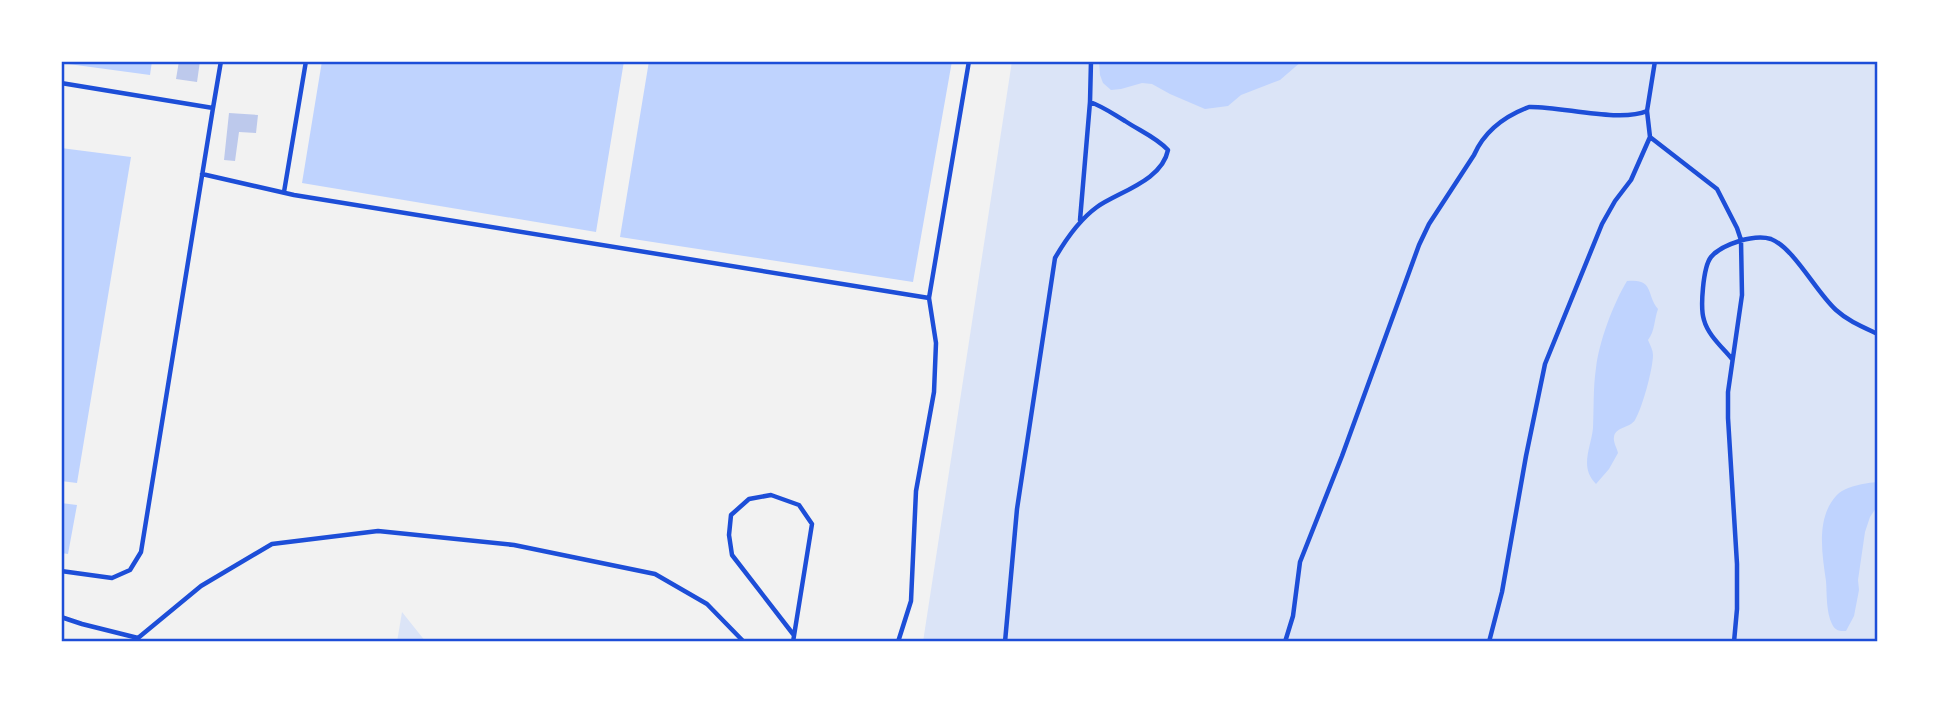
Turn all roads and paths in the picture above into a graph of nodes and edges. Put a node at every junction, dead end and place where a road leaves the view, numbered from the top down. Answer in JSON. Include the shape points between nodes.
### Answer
{"nodes":[{"id":1,"x":221,"y":61,"type":"edge"},
{"id":2,"x":306,"y":61,"type":"edge"},
{"id":3,"x":969,"y":61,"type":"edge"},
{"id":4,"x":1091,"y":61,"type":"edge"},
{"id":5,"x":1655,"y":61,"type":"edge"},
{"id":6,"x":61,"y":82,"type":"edge"},
{"id":7,"x":1090,"y":102,"type":"junction"},
{"id":8,"x":213,"y":108,"type":"junction"},
{"id":9,"x":1647,"y":111,"type":"junction"},
{"id":10,"x":1650,"y":137,"type":"junction"},
{"id":11,"x":202,"y":174,"type":"junction"},
{"id":12,"x":285,"y":192,"type":"junction"},
{"id":13,"x":1080,"y":221,"type":"junction"},
{"id":14,"x":1741,"y":240,"type":"junction"},
{"id":15,"x":929,"y":298,"type":"junction"},
{"id":16,"x":1878,"y":334,"type":"edge"},
{"id":17,"x":1732,"y":360,"type":"junction"},
{"id":18,"x":61,"y":571,"type":"edge"},
{"id":19,"x":61,"y":617,"type":"edge"},
{"id":20,"x":793,"y":634,"type":"junction"},
{"id":21,"x":744,"y":642,"type":"edge"},
{"id":22,"x":793,"y":642,"type":"edge"},
{"id":23,"x":898,"y":642,"type":"edge"},
{"id":24,"x":1005,"y":642,"type":"edge"},
{"id":25,"x":1285,"y":642,"type":"edge"},
{"id":26,"x":1489,"y":642,"type":"edge"},
{"id":27,"x":1734,"y":642,"type":"edge"}],
"edges":[{"from":1,"to":8,"type":"lane"},
{"from":2,"to":12,"type":"lane"},
{"from":3,"to":15,"type":"lane"},
{"from":4,"to":7,"type":"lane"},
{"from":5,"to":9,"type":"lane"},
{"from":6,"to":8,"type":"lane"},
{"from":7,"to":13,"type":"lane"},
{"from":7,"to":13,"type":"lane","via":[[1109,109],[1168,150],[1166,159],[1131,190]]},
{"from":8,"to":11,"type":"lane"},
{"from":9,"to":10,"type":"lane"},
{"from":9,"to":25,"type":"lane","via":[[1618,114],[1529,107],[1495,126],[1479,144],[1419,245],[1300,562]]},
{"from":10,"to":14,"type":"lane","via":[[1717,188]]},
{"from":10,"to":26,"type":"lane","via":[[1631,180],[1602,224],[1545,364]]},
{"from":11,"to":12,"type":"lane"},
{"from":11,"to":18,"type":"lane","via":[[141,552],[130,570],[112,578]]},
{"from":12,"to":15,"type":"lane"},
{"from":13,"to":24,"type":"lane","via":[[1055,258],[1051,280],[1017,509]]},
{"from":14,"to":16,"type":"lane","via":[[1773,240],[1788,251],[1836,309]]},
{"from":14,"to":17,"type":"lane","via":[[1742,295]]},
{"from":14,"to":17,"type":"lane","via":[[1712,255],[1707,263],[1702,311],[1710,333]]},
{"from":15,"to":23,"type":"lane","via":[[936,343],[934,392],[916,491],[911,601]]},
{"from":17,"to":27,"type":"lane","via":[[1728,418],[1737,564]]},
{"from":19,"to":21,"type":"lane","via":[[138,638],[201,586],[272,544],[378,531],[514,545],[654,574],[707,604]]},
{"from":20,"to":20,"type":"lane","via":[[812,524],[799,505],[771,495],[749,499],[731,515],[732,555]]},
{"from":20,"to":22,"type":"lane"}]}
